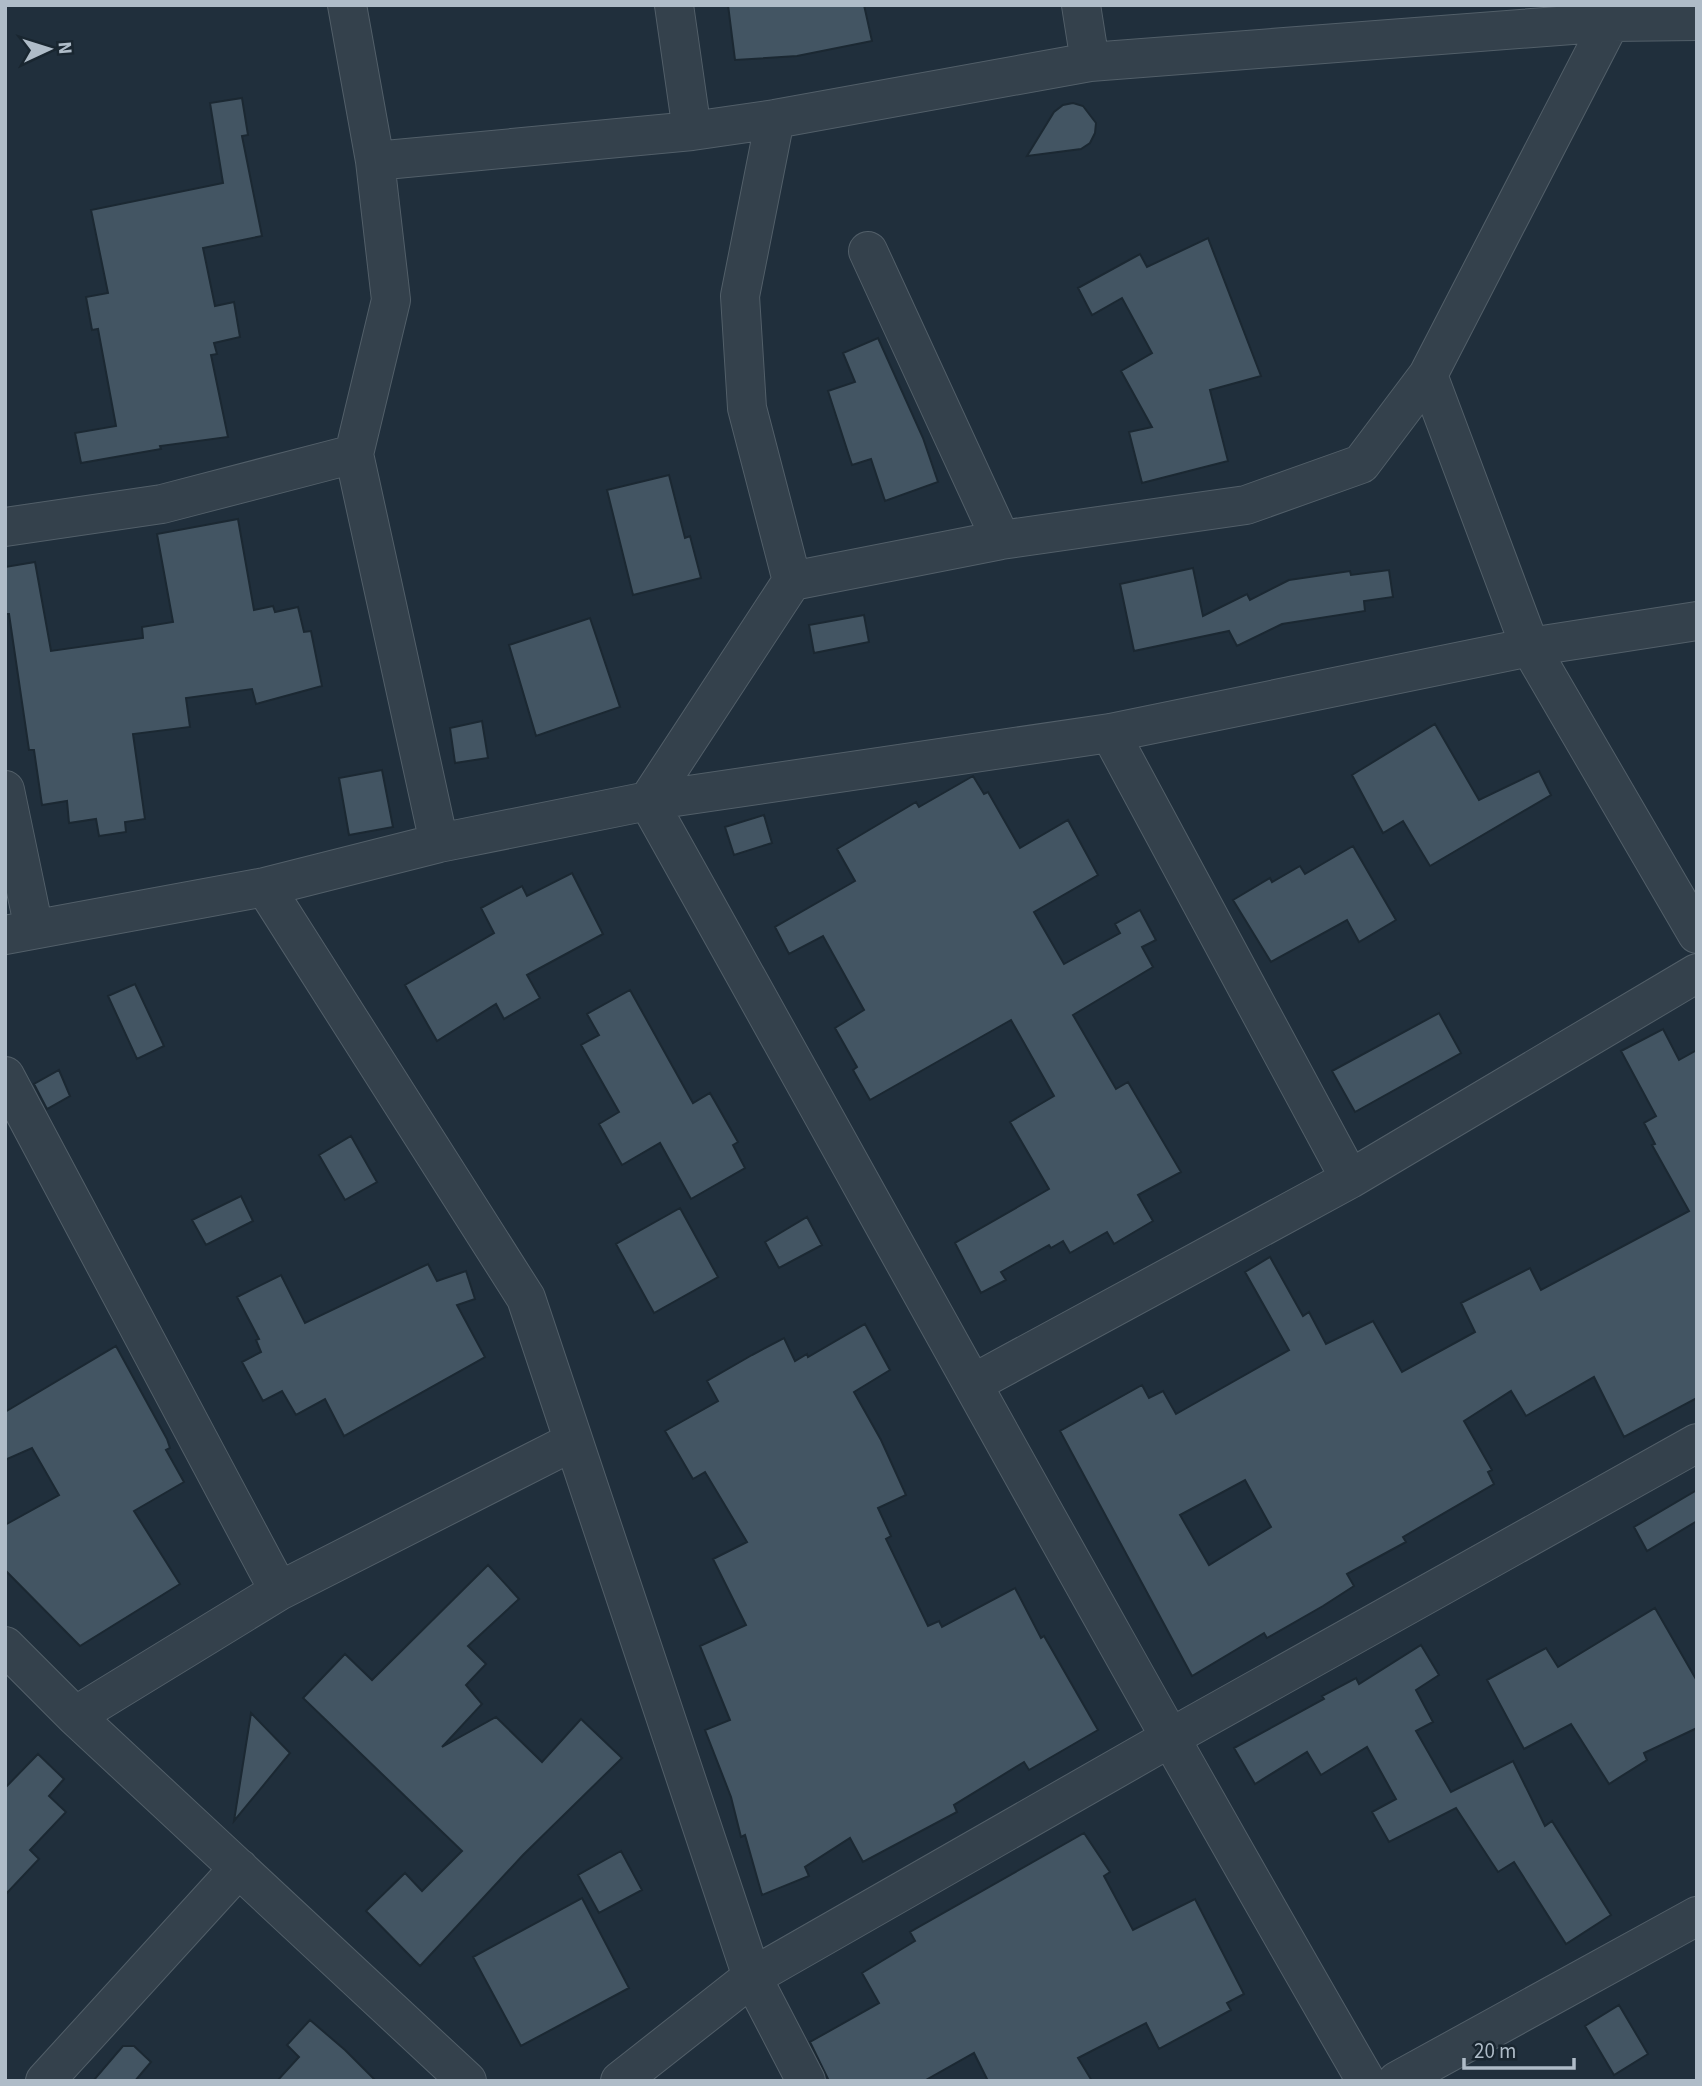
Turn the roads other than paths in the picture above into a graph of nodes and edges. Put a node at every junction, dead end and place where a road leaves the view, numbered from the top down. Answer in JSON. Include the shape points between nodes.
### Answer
{"nodes":[{"id":1,"x":347,"y":5,"type":"edge"},
{"id":2,"x":674,"y":5,"type":"edge"},
{"id":3,"x":1081,"y":5,"type":"edge"},
{"id":4,"x":1615,"y":14,"type":"edge"},
{"id":5,"x":1697,"y":21,"type":"edge"},
{"id":6,"x":1090,"y":62,"type":"junction"},
{"id":7,"x":775,"y":119,"type":"junction"},
{"id":8,"x":692,"y":131,"type":"junction"},
{"id":9,"x":375,"y":161,"type":"junction"},
{"id":10,"x":868,"y":251,"type":"dead end"},
{"id":11,"x":1427,"y":375,"type":"junction"},
{"id":12,"x":355,"y":454,"type":"junction"},
{"id":13,"x":5,"y":527,"type":"edge"},
{"id":14,"x":1001,"y":540,"type":"junction"},
{"id":15,"x":792,"y":581,"type":"junction"},
{"id":16,"x":1697,"y":621,"type":"edge"},
{"id":17,"x":1530,"y":647,"type":"junction"},
{"id":18,"x":1110,"y":733,"type":"junction"},
{"id":19,"x":5,"y":790,"type":"edge"},
{"id":20,"x":648,"y":801,"type":"junction"},
{"id":21,"x":439,"y":843,"type":"junction"},
{"id":22,"x":265,"y":887,"type":"junction"},
{"id":23,"x":19,"y":932,"type":"edge"},
{"id":24,"x":1697,"y":934,"type":"edge"},
{"id":25,"x":1697,"y":973,"type":"edge"},
{"id":26,"x":5,"y":1076,"type":"edge"},
{"id":27,"x":1350,"y":1179,"type":"junction"},
{"id":28,"x":974,"y":1383,"type":"junction"},
{"id":29,"x":572,"y":1442,"type":"junction"},
{"id":30,"x":1697,"y":1443,"type":"edge"},
{"id":31,"x":279,"y":1591,"type":"junction"},
{"id":32,"x":5,"y":1646,"type":"edge"},
{"id":33,"x":75,"y":1716,"type":"junction"},
{"id":34,"x":1168,"y":1739,"type":"junction"},
{"id":35,"x":239,"y":1868,"type":"junction"},
{"id":36,"x":1697,"y":1916,"type":"edge"},
{"id":37,"x":752,"y":1977,"type":"junction"},
{"id":38,"x":45,"y":2081,"type":"edge"},
{"id":39,"x":467,"y":2081,"type":"edge"},
{"id":40,"x":620,"y":2081,"type":"edge"},
{"id":41,"x":806,"y":2081,"type":"edge"},
{"id":42,"x":1366,"y":2081,"type":"edge"},
{"id":43,"x":1397,"y":2081,"type":"edge"}],
"edges":[{"from":1,"to":9,"type":"street"},
{"from":2,"to":8,"type":"street"},
{"from":3,"to":6,"type":"street"},
{"from":4,"to":5,"type":"street"},
{"from":4,"to":6,"type":"street"},
{"from":4,"to":11,"type":"street"},
{"from":6,"to":7,"type":"street"},
{"from":7,"to":8,"type":"street"},
{"from":7,"to":15,"type":"street","via":[[740,296],[747,408]]},
{"from":8,"to":9,"type":"street"},
{"from":9,"to":12,"type":"street","via":[[391,300]]},
{"from":10,"to":14,"type":"street"},
{"from":11,"to":14,"type":"street","via":[[1361,464],[1246,505]]},
{"from":11,"to":17,"type":"street"},
{"from":12,"to":13,"type":"street","via":[[162,504]]},
{"from":12,"to":21,"type":"street"},
{"from":14,"to":15,"type":"street"},
{"from":15,"to":20,"type":"street"},
{"from":16,"to":17,"type":"street"},
{"from":17,"to":18,"type":"street"},
{"from":17,"to":24,"type":"street"},
{"from":18,"to":20,"type":"street"},
{"from":18,"to":27,"type":"street"},
{"from":19,"to":23,"type":"street"},
{"from":20,"to":21,"type":"street"},
{"from":20,"to":28,"type":"street"},
{"from":21,"to":22,"type":"street"},
{"from":22,"to":23,"type":"street"},
{"from":22,"to":29,"type":"street","via":[[526,1298]]},
{"from":25,"to":27,"type":"street"},
{"from":26,"to":31,"type":"street"},
{"from":27,"to":28,"type":"street"},
{"from":28,"to":34,"type":"street"},
{"from":29,"to":31,"type":"street"},
{"from":29,"to":37,"type":"street"},
{"from":30,"to":34,"type":"street"},
{"from":31,"to":33,"type":"street"},
{"from":32,"to":33,"type":"street"},
{"from":33,"to":35,"type":"street"},
{"from":34,"to":37,"type":"street"},
{"from":34,"to":42,"type":"street"},
{"from":35,"to":38,"type":"street"},
{"from":35,"to":39,"type":"street"},
{"from":36,"to":43,"type":"street"},
{"from":37,"to":40,"type":"street"},
{"from":37,"to":41,"type":"street"}]}
